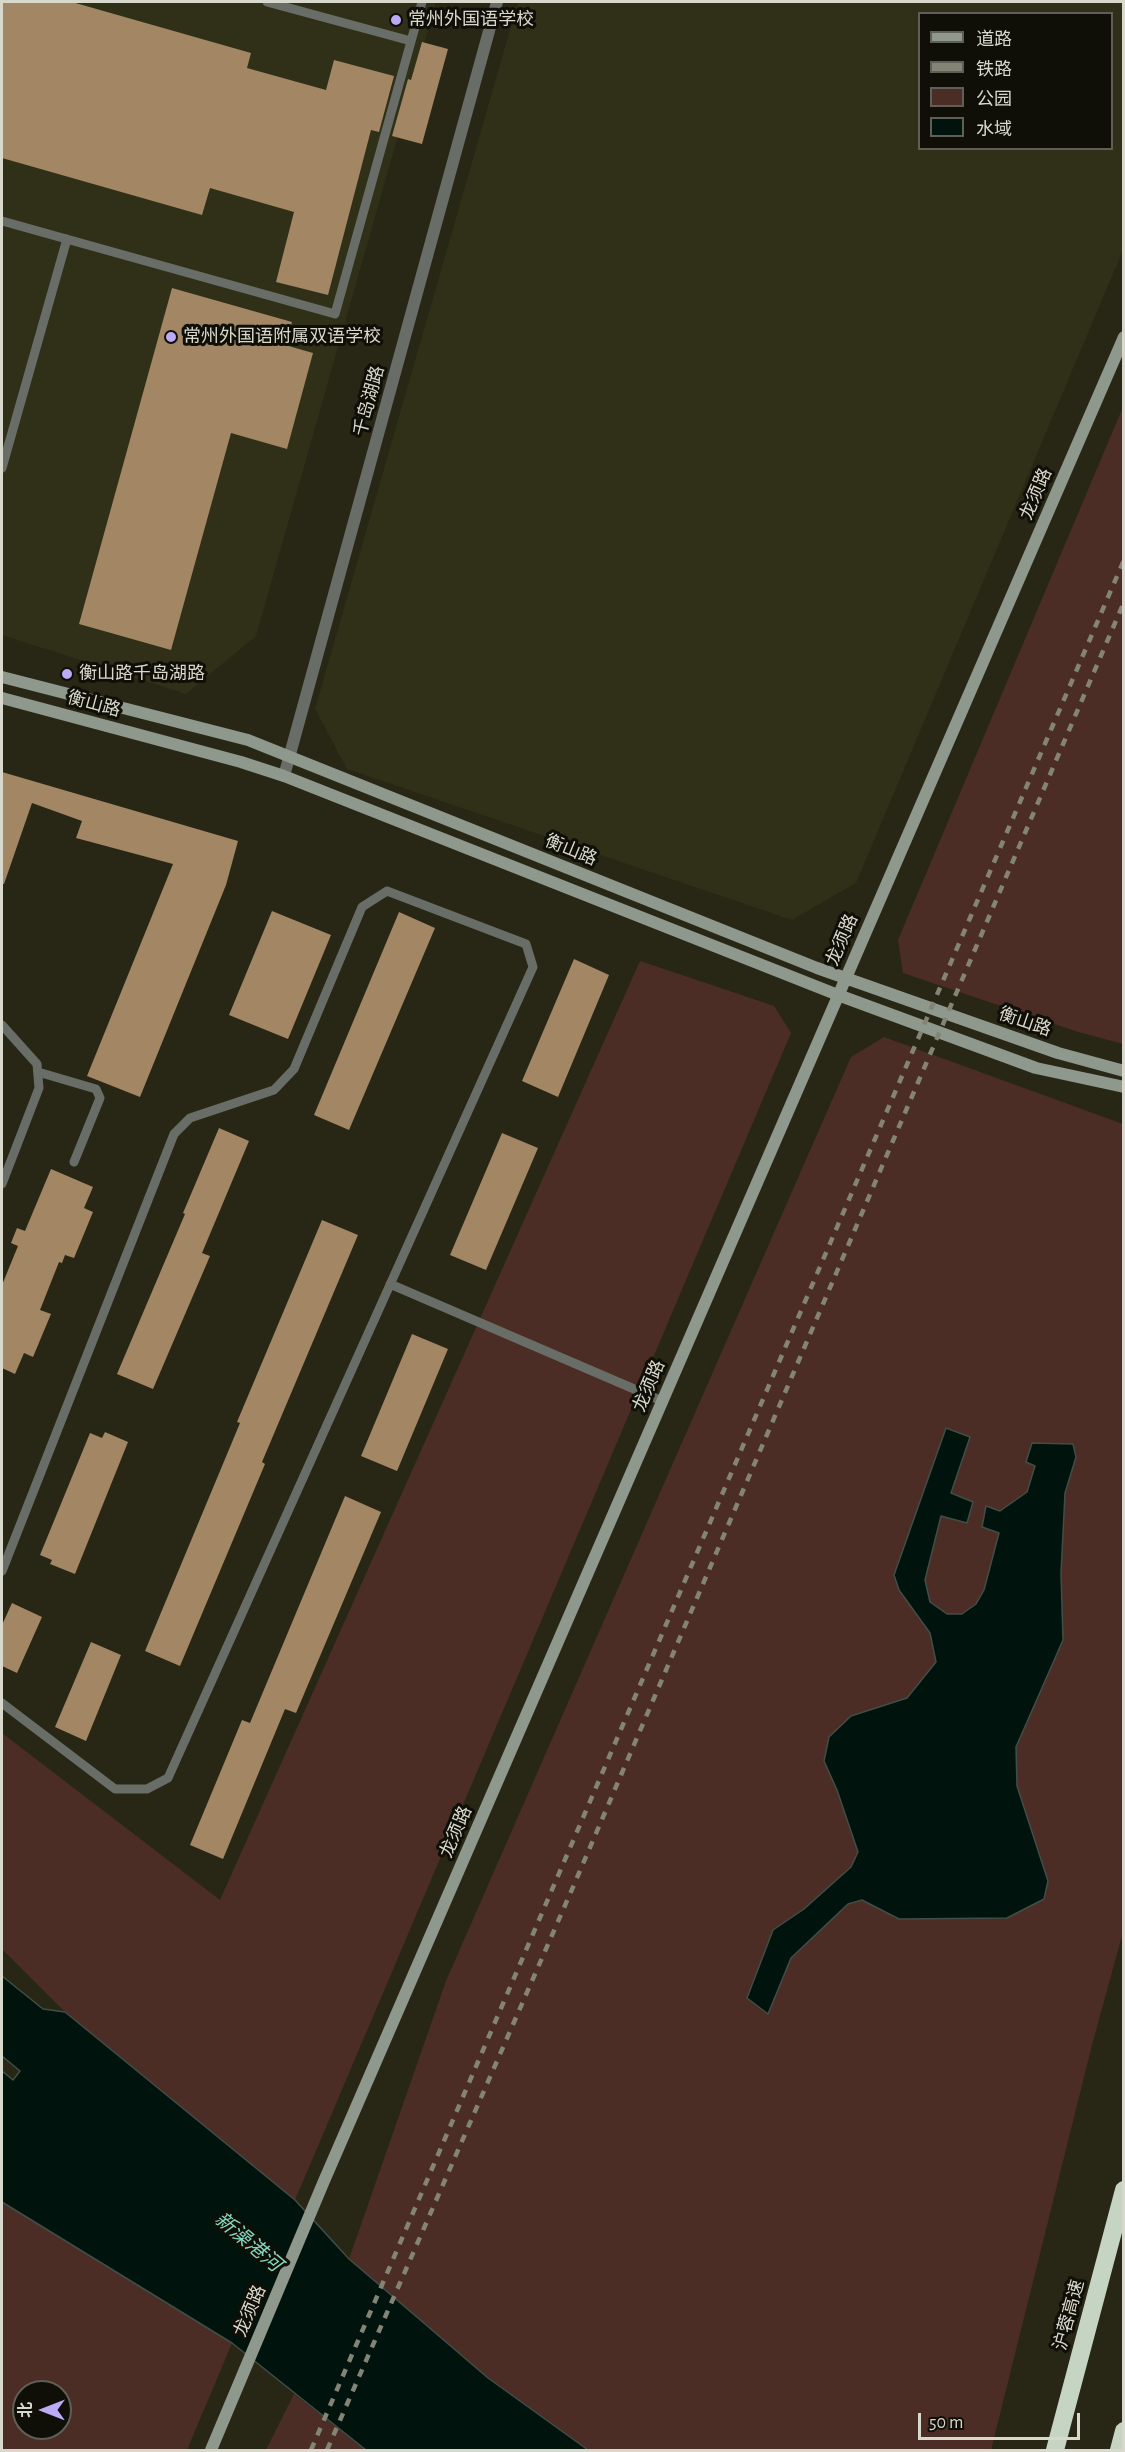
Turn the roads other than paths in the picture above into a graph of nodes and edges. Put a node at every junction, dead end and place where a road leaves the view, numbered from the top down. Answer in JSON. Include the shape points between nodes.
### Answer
{"nodes":[{"id":1,"x":267,"y":2,"type":"edge"},
{"id":2,"x":422,"y":2,"type":"edge"},
{"id":3,"x":494,"y":2,"type":"edge"},
{"id":4,"x":411,"y":41,"type":"junction"},
{"id":5,"x":2,"y":222,"type":"edge"},
{"id":6,"x":67,"y":239,"type":"junction"},
{"id":7,"x":1124,"y":337,"type":"edge"},
{"id":8,"x":2,"y":468,"type":"edge"},
{"id":9,"x":2,"y":677,"type":"edge"},
{"id":10,"x":2,"y":698,"type":"edge"},
{"id":11,"x":289,"y":756,"type":"junction"},
{"id":12,"x":284,"y":776,"type":"junction"},
{"id":13,"x":845,"y":978,"type":"junction"},
{"id":14,"x":838,"y":996,"type":"junction"},
{"id":15,"x":2,"y":1025,"type":"edge"},
{"id":16,"x":1124,"y":1071,"type":"edge"},
{"id":17,"x":38,"y":1072,"type":"junction"},
{"id":18,"x":1124,"y":1088,"type":"edge"},
{"id":19,"x":74,"y":1162,"type":"dead end"},
{"id":20,"x":2,"y":1184,"type":"edge"},
{"id":21,"x":390,"y":1284,"type":"junction"},
{"id":22,"x":662,"y":1401,"type":"junction"},
{"id":23,"x":2,"y":1571,"type":"edge"},
{"id":24,"x":2,"y":1702,"type":"edge"},
{"id":25,"x":1124,"y":2190,"type":"edge"},
{"id":26,"x":1124,"y":2431,"type":"edge"},
{"id":27,"x":211,"y":2450,"type":"edge"},
{"id":28,"x":1055,"y":2451,"type":"edge"},
{"id":29,"x":1119,"y":2451,"type":"edge"}],
"edges":[{"from":1,"to":4,"type":"lane"},
{"from":2,"to":4,"type":"lane"},
{"from":3,"to":11,"type":"street","name":"千岛湖路"},
{"from":4,"to":6,"type":"lane","via":[[335,315]]},
{"from":5,"to":6,"type":"lane"},
{"from":6,"to":8,"type":"lane"},
{"from":7,"to":13,"type":"street","name":"龙须路"},
{"from":9,"to":11,"type":"street","name":"衡山路","via":[[248,740]]},
{"from":10,"to":12,"type":"street","name":"衡山路"},
{"from":11,"to":12,"type":"street","name":"千岛湖路"},
{"from":11,"to":13,"type":"street","name":"衡山路"},
{"from":12,"to":14,"type":"street","name":"衡山路"},
{"from":13,"to":14,"type":"street","name":"龙须路"},
{"from":13,"to":16,"type":"street","name":"衡山路","via":[[1058,1053]]},
{"from":14,"to":18,"type":"street","name":"衡山路","via":[[1036,1068]]},
{"from":14,"to":22,"type":"street","name":"龙须路"},
{"from":15,"to":17,"type":"lane","via":[[37,1064]]},
{"from":17,"to":19,"type":"lane","via":[[96,1089],[100,1098]]},
{"from":17,"to":20,"type":"lane","via":[[39,1088]]},
{"from":21,"to":22,"type":"lane"},
{"from":21,"to":23,"type":"lane","via":[[533,967],[526,944],[387,891],[362,907],[294,1069],[274,1090],[190,1118],[174,1134]]},
{"from":21,"to":24,"type":"lane","via":[[168,1778],[147,1789],[114,1789]]},
{"from":22,"to":27,"type":"street","name":"龙须路"},
{"from":25,"to":28,"type":"highway","name":"沪蓉高速"},
{"from":26,"to":29,"type":"highway"}]}
